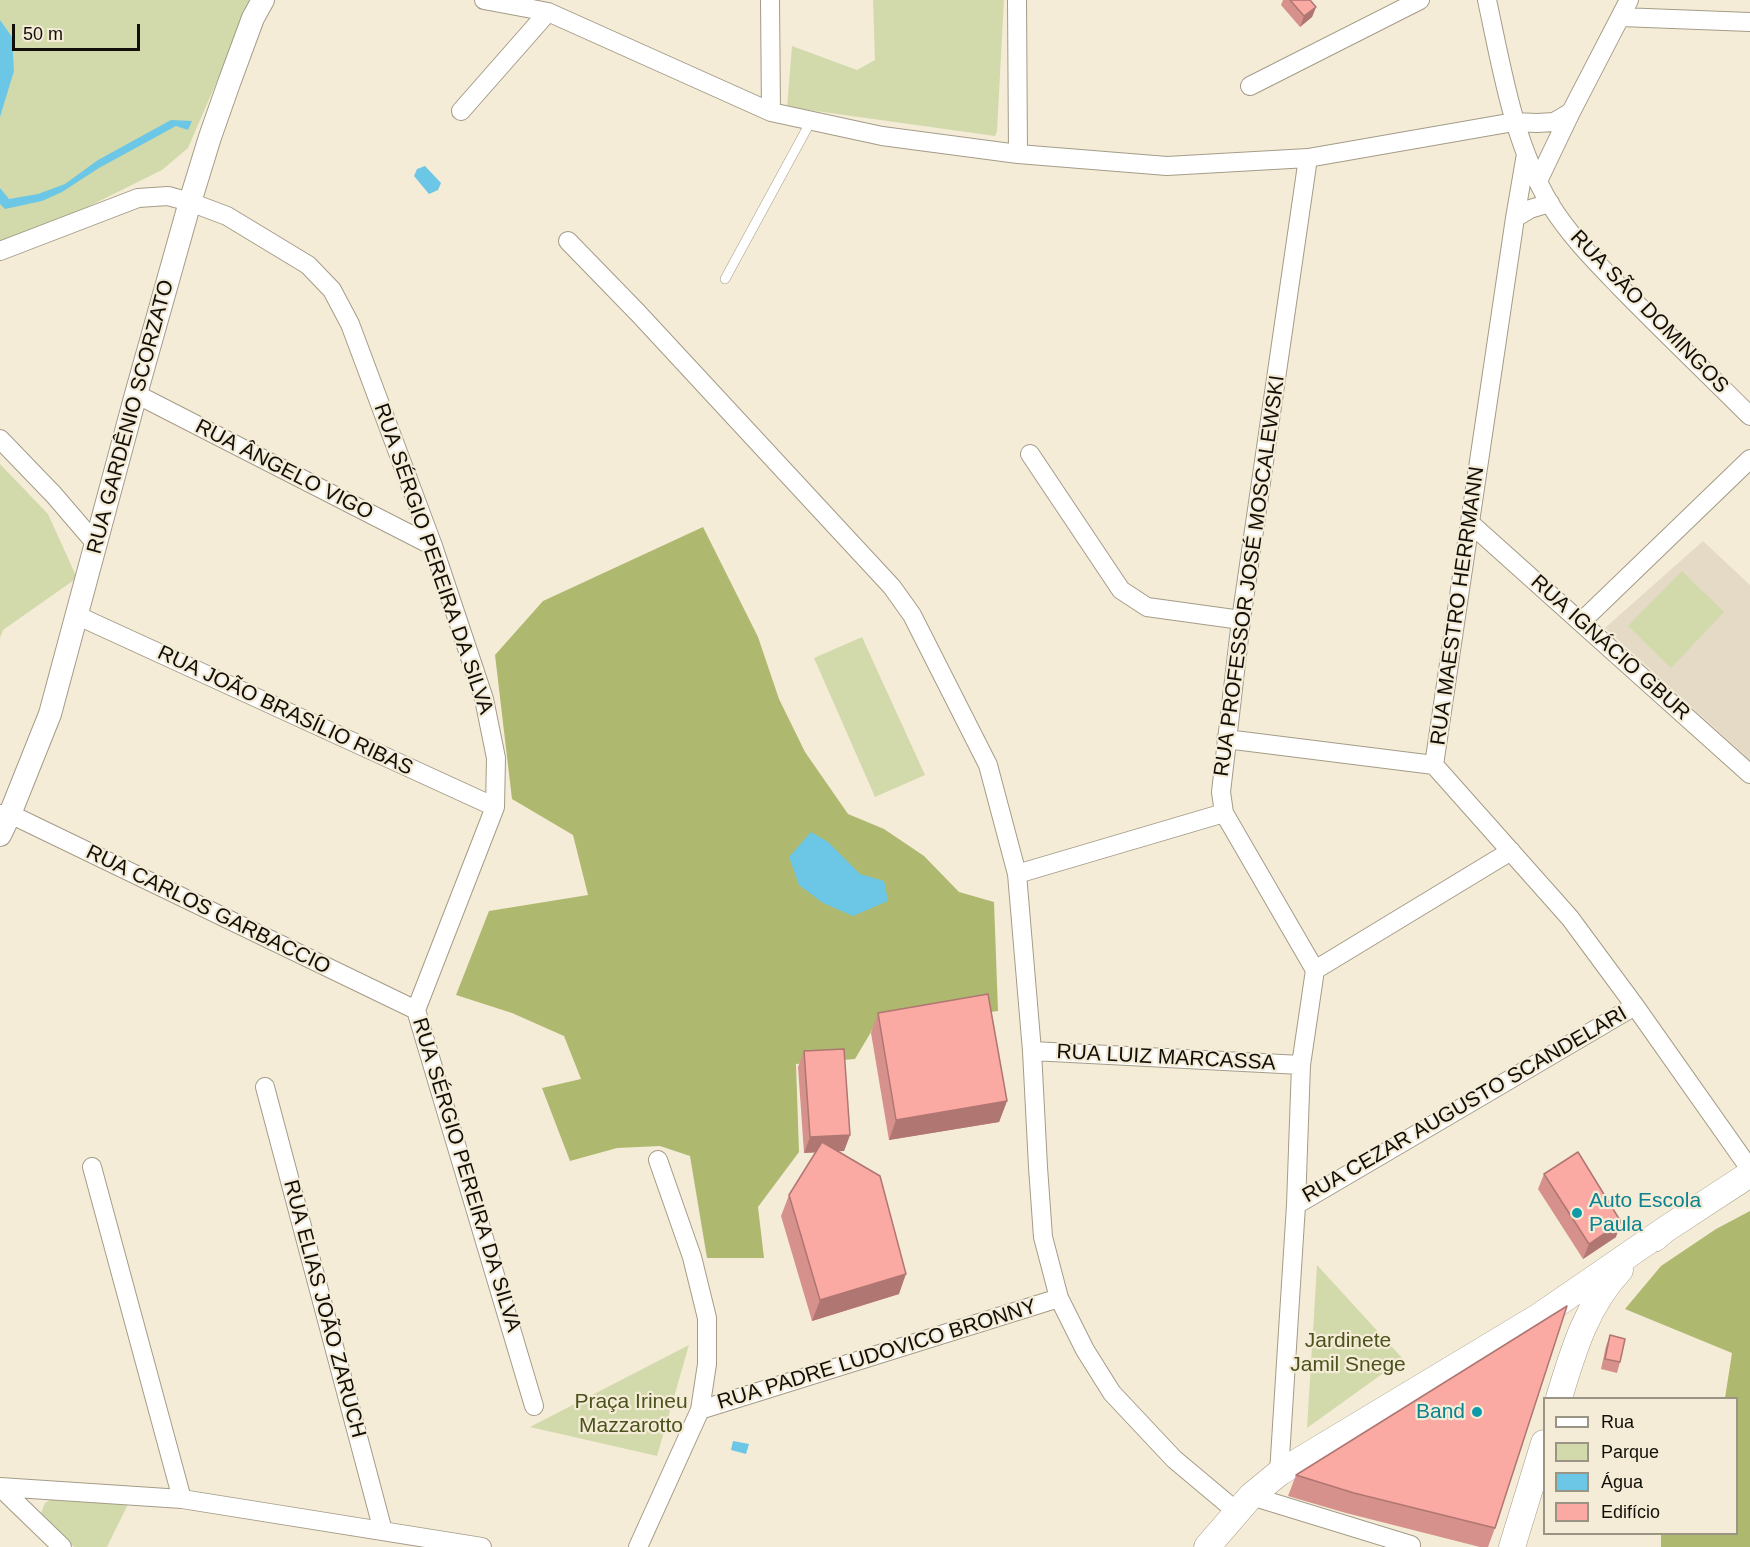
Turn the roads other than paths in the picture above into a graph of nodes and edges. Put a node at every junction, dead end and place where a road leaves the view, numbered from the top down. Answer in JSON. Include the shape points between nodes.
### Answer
{"nodes":[{"id":1,"x":263,"y":0,"type":"edge"},
{"id":2,"x":484,"y":0,"type":"edge"},
{"id":3,"x":770,"y":0,"type":"edge"},
{"id":4,"x":1017,"y":0,"type":"edge"},
{"id":5,"x":1420,"y":0,"type":"edge"},
{"id":6,"x":1487,"y":0,"type":"edge"},
{"id":7,"x":1629,"y":0,"type":"edge"},
{"id":8,"x":548,"y":12,"type":"junction"},
{"id":9,"x":1621,"y":17,"type":"junction"},
{"id":10,"x":1750,"y":22,"type":"edge"},
{"id":11,"x":1250,"y":86,"type":"dead end"},
{"id":12,"x":461,"y":111,"type":"dead end"},
{"id":13,"x":771,"y":112,"type":"junction"},
{"id":14,"x":1571,"y":112,"type":"junction"},
{"id":15,"x":811,"y":121,"type":"junction"},
{"id":16,"x":1514,"y":122,"type":"junction"},
{"id":17,"x":1018,"y":154,"type":"junction"},
{"id":18,"x":1526,"y":154,"type":"junction"},
{"id":19,"x":1308,"y":158,"type":"junction"},
{"id":20,"x":1538,"y":180,"type":"junction"},
{"id":21,"x":190,"y":202,"type":"junction"},
{"id":22,"x":1550,"y":203,"type":"junction"},
{"id":23,"x":1515,"y":218,"type":"junction"},
{"id":24,"x":568,"y":241,"type":"dead end"},
{"id":25,"x":0,"y":251,"type":"edge"},
{"id":26,"x":725,"y":279,"type":"dead end"},
{"id":27,"x":136,"y":394,"type":"junction"},
{"id":28,"x":1750,"y":416,"type":"edge"},
{"id":29,"x":0,"y":439,"type":"edge"},
{"id":30,"x":1030,"y":454,"type":"dead end"},
{"id":31,"x":1750,"y":459,"type":"edge"},
{"id":32,"x":1470,"y":523,"type":"junction"},
{"id":33,"x":96,"y":544,"type":"junction"},
{"id":34,"x":433,"y":546,"type":"junction"},
{"id":35,"x":76,"y":615,"type":"junction"},
{"id":36,"x":1241,"y":620,"type":"junction"},
{"id":37,"x":1581,"y":622,"type":"junction"},
{"id":38,"x":1226,"y":739,"type":"junction"},
{"id":39,"x":1434,"y":765,"type":"junction"},
{"id":40,"x":1750,"y":774,"type":"edge"},
{"id":41,"x":495,"y":807,"type":"junction"},
{"id":42,"x":1224,"y":813,"type":"junction"},
{"id":43,"x":5,"y":814,"type":"edge"},
{"id":44,"x":0,"y":835,"type":"edge"},
{"id":45,"x":1511,"y":851,"type":"junction"},
{"id":46,"x":1017,"y":874,"type":"junction"},
{"id":47,"x":1316,"y":970,"type":"junction"},
{"id":48,"x":1635,"y":1006,"type":"junction"},
{"id":49,"x":416,"y":1010,"type":"junction"},
{"id":50,"x":1032,"y":1051,"type":"junction"},
{"id":51,"x":1301,"y":1065,"type":"junction"},
{"id":52,"x":265,"y":1088,"type":"dead end"},
{"id":53,"x":658,"y":1160,"type":"dead end"},
{"id":54,"x":92,"y":1167,"type":"dead end"},
{"id":55,"x":1750,"y":1168,"type":"edge"},
{"id":56,"x":1750,"y":1174,"type":"edge"},
{"id":57,"x":1296,"y":1205,"type":"junction"},
{"id":58,"x":1666,"y":1229,"type":"junction"},
{"id":59,"x":1601,"y":1293,"type":"junction"},
{"id":60,"x":1059,"y":1298,"type":"junction"},
{"id":61,"x":1538,"y":1317,"type":"junction"},
{"id":62,"x":1559,"y":1397,"type":"edge"},
{"id":63,"x":534,"y":1406,"type":"dead end"},
{"id":64,"x":700,"y":1410,"type":"junction"},
{"id":65,"x":1543,"y":1449,"type":"edge"},
{"id":66,"x":1279,"y":1473,"type":"junction"},
{"id":67,"x":0,"y":1487,"type":"edge"},
{"id":68,"x":182,"y":1499,"type":"junction"},
{"id":69,"x":1244,"y":1504,"type":"junction"},
{"id":70,"x":383,"y":1531,"type":"junction"},
{"id":71,"x":1411,"y":1545,"type":"dead end"},
{"id":72,"x":62,"y":1547,"type":"edge"},
{"id":73,"x":482,"y":1547,"type":"edge"},
{"id":74,"x":638,"y":1547,"type":"edge"},
{"id":75,"x":1207,"y":1547,"type":"edge"},
{"id":76,"x":1512,"y":1547,"type":"edge"}],
"edges":[{"from":1,"to":21,"type":"street","name":"RUA GARDÊNIO SCORZATO","via":[[229,83]]},
{"from":2,"to":8,"type":"street"},
{"from":3,"to":13,"type":"street"},
{"from":4,"to":17,"type":"street"},
{"from":5,"to":11,"type":"street"},
{"from":6,"to":16,"type":"street","name":"RUA SÃO DOMINGOS"},
{"from":7,"to":9,"type":"street"},
{"from":8,"to":12,"type":"street"},
{"from":8,"to":13,"type":"street"},
{"from":9,"to":10,"type":"street"},
{"from":9,"to":14,"type":"street"},
{"from":13,"to":15,"type":"street"},
{"from":14,"to":16,"type":"street","via":[[1554,122]]},
{"from":14,"to":20,"type":"street"},
{"from":15,"to":17,"type":"street","via":[[882,136]]},
{"from":15,"to":26,"type":"lane"},
{"from":16,"to":18,"type":"street","name":"RUA SÃO DOMINGOS"},
{"from":16,"to":19,"type":"street"},
{"from":17,"to":19,"type":"street","via":[[1167,166]]},
{"from":18,"to":20,"type":"street","name":"RUA SÃO DOMINGOS"},
{"from":18,"to":23,"type":"street","name":"RUA MAESTRO HERRMANN"},
{"from":19,"to":36,"type":"street","name":"RUA PROFESSOR JOSÉ MOSCALEWSKI"},
{"from":20,"to":22,"type":"street","name":"RUA SÃO DOMINGOS"},
{"from":21,"to":25,"type":"street","name":"RUA SÉRGIO PEREIRA DA SILVA","via":[[168,196],[138,198]]},
{"from":21,"to":27,"type":"street","name":"RUA GARDÊNIO SCORZATO"},
{"from":21,"to":34,"type":"street","name":"RUA SÉRGIO PEREIRA DA SILVA","via":[[227,216],[308,265],[332,291],[350,324]]},
{"from":22,"to":23,"type":"street"},
{"from":22,"to":28,"type":"street","name":"RUA SÃO DOMINGOS","via":[[1611,278]]},
{"from":23,"to":32,"type":"street","name":"RUA MAESTRO HERRMANN"},
{"from":24,"to":46,"type":"street","via":[[884,579],[912,615],[987,765]]},
{"from":27,"to":33,"type":"street","name":"RUA GARDÊNIO SCORZATO"},
{"from":27,"to":34,"type":"street","name":"RUA ÂNGELO VIGO"},
{"from":29,"to":33,"type":"street"},
{"from":30,"to":36,"type":"street","via":[[1121,590],[1147,607]]},
{"from":31,"to":37,"type":"street"},
{"from":32,"to":37,"type":"street","name":"RUA IGNÁCIO GBUR"},
{"from":32,"to":39,"type":"street","name":"RUA MAESTRO HERRMANN"},
{"from":33,"to":35,"type":"street","name":"RUA GARDÊNIO SCORZATO"},
{"from":34,"to":41,"type":"street","name":"RUA SÉRGIO PEREIRA DA SILVA","via":[[484,699],[496,758]]},
{"from":35,"to":41,"type":"street","name":"RUA JOÃO BRASÍLIO RIBAS"},
{"from":35,"to":43,"type":"street","name":"RUA GARDÊNIO SCORZATO","via":[[50,714]]},
{"from":36,"to":38,"type":"street","name":"RUA PROFESSOR JOSÉ MOSCALEWSKI"},
{"from":37,"to":40,"type":"street","name":"RUA IGNÁCIO GBUR"},
{"from":38,"to":39,"type":"street"},
{"from":38,"to":42,"type":"street","name":"RUA PROFESSOR JOSÉ MOSCALEWSKI","via":[[1221,792]]},
{"from":39,"to":45,"type":"street","name":"RUA MAESTRO HERRMANN"},
{"from":41,"to":49,"type":"street","name":"RUA SÉRGIO PEREIRA DA SILVA"},
{"from":42,"to":46,"type":"street"},
{"from":42,"to":47,"type":"street","name":"RUA PROFESSOR JOSÉ MOSCALEWSKI"},
{"from":43,"to":44,"type":"street","name":"RUA GARDÊNIO SCORZATO"},
{"from":43,"to":49,"type":"street","name":"RUA CARLOS GARBACCIO"},
{"from":45,"to":47,"type":"street"},
{"from":45,"to":48,"type":"street","name":"RUA MAESTRO HERRMANN","via":[[1570,918]]},
{"from":46,"to":50,"type":"street"},
{"from":47,"to":51,"type":"street"},
{"from":48,"to":55,"type":"street","name":"RUA MAESTRO HERRMANN"},
{"from":48,"to":57,"type":"street","name":"RUA CEZAR AUGUSTO SCANDELARI"},
{"from":49,"to":63,"type":"street","name":"RUA SÉRGIO PEREIRA DA SILVA"},
{"from":50,"to":51,"type":"street","name":"RUA LUIZ MARCASSA"},
{"from":50,"to":60,"type":"street","via":[[1043,1237]]},
{"from":51,"to":57,"type":"street"},
{"from":52,"to":70,"type":"street","name":"RUA ELIAS JOÃO ZARUCH"},
{"from":53,"to":64,"type":"street","via":[[692,1257],[707,1318],[707,1364]]},
{"from":54,"to":68,"type":"street"},
{"from":56,"to":58,"type":"main road"},
{"from":57,"to":66,"type":"street"},
{"from":58,"to":59,"type":"main road","via":[[1621,1268]]},
{"from":58,"to":61,"type":"main road"},
{"from":59,"to":61,"type":"main road"},
{"from":59,"to":62,"type":"main road","via":[[1576,1345]]},
{"from":60,"to":64,"type":"street","name":"RUA PADRE LUDOVICO BRONNY"},
{"from":60,"to":69,"type":"street","via":[[1112,1393],[1174,1459]]},
{"from":61,"to":66,"type":"main road"},
{"from":64,"to":74,"type":"street","name":"RUA PADRE LUDOVICO BRONNY"},
{"from":65,"to":76,"type":"main road"},
{"from":66,"to":69,"type":"main road"},
{"from":67,"to":68,"type":"street"},
{"from":67,"to":72,"type":"street"},
{"from":68,"to":70,"type":"street"},
{"from":69,"to":71,"type":"street"},
{"from":69,"to":75,"type":"main road"},
{"from":70,"to":73,"type":"street"}]}
